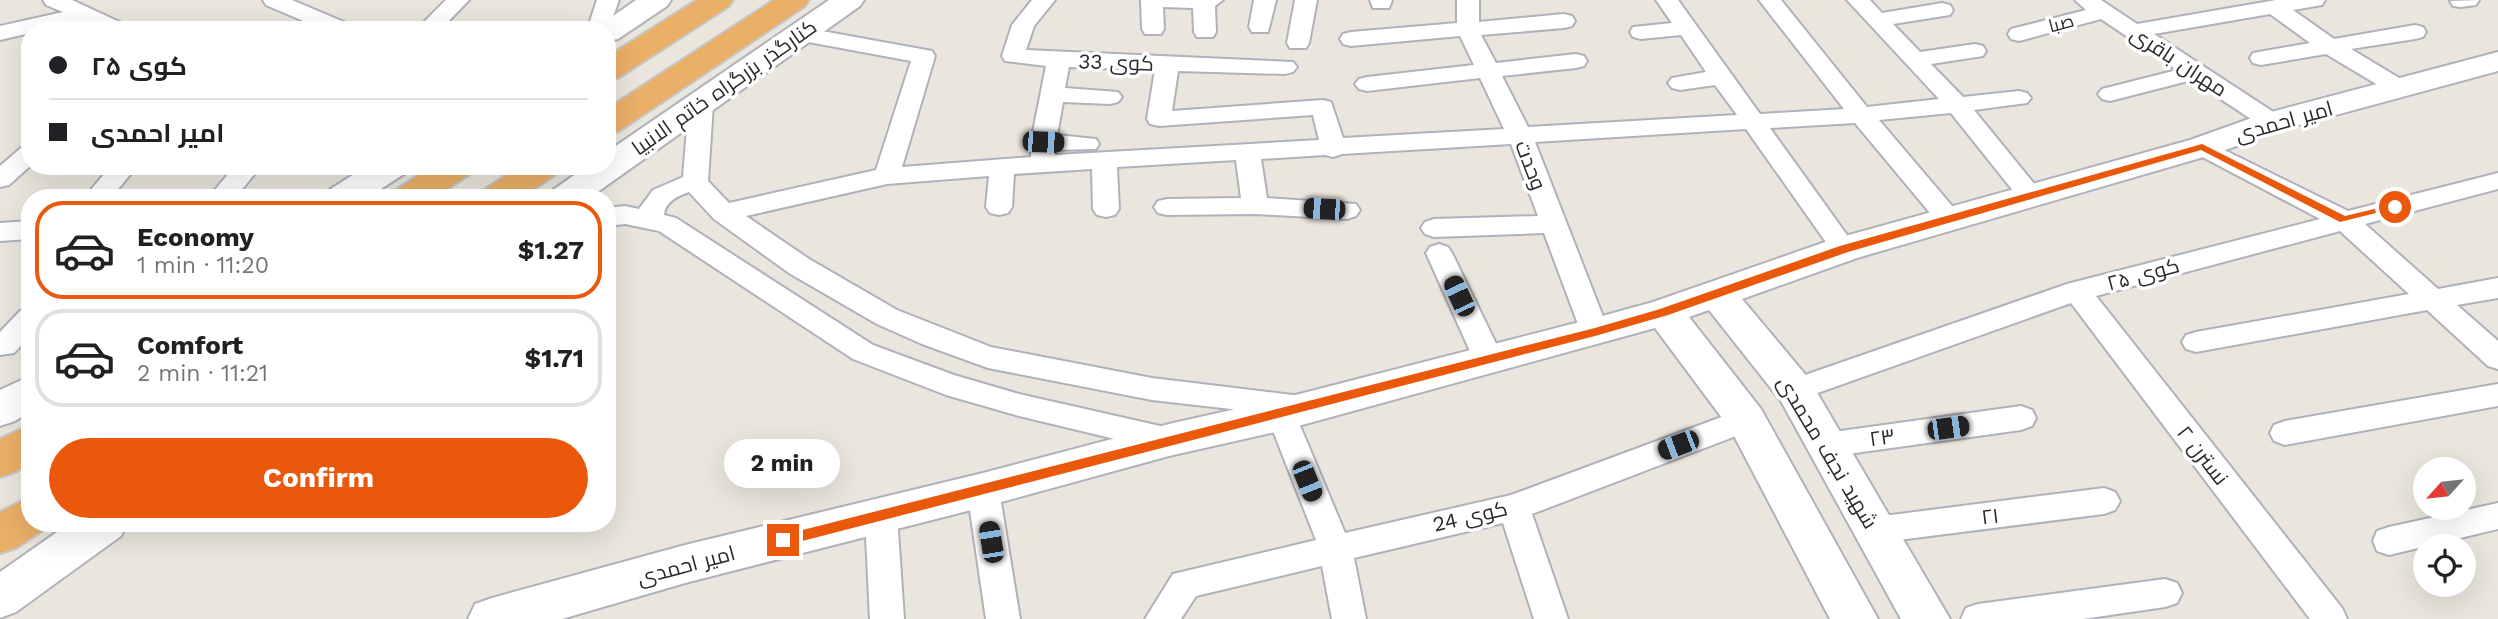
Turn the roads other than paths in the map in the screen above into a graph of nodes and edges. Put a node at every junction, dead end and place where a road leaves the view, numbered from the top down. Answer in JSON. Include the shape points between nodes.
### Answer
{"nodes":[{"id":1,"x":54,"y":0,"type":"edge"},
{"id":2,"x":458,"y":0,"type":"edge"},
{"id":3,"x":608,"y":0,"type":"edge"},
{"id":4,"x":656,"y":0,"type":"edge"},
{"id":5,"x":718,"y":0,"type":"edge"},
{"id":6,"x":849,"y":0,"type":"edge"},
{"id":7,"x":1044,"y":0,"type":"edge"},
{"id":8,"x":1152,"y":0,"type":"edge"},
{"id":9,"x":1163,"y":0,"type":"edge"},
{"id":10,"x":1265,"y":0,"type":"edge"},
{"id":11,"x":1306,"y":0,"type":"edge"},
{"id":12,"x":1468,"y":0,"type":"edge"},
{"id":13,"x":1667,"y":0,"type":"edge"},
{"id":14,"x":1770,"y":0,"type":"edge"},
{"id":15,"x":1858,"y":0,"type":"edge"},
{"id":16,"x":2197,"y":0,"type":"edge"},
{"id":17,"x":2314,"y":0,"type":"edge"},
{"id":18,"x":1206,"y":1,"type":"edge"},
{"id":19,"x":290,"y":2,"type":"edge"},
{"id":20,"x":2095,"y":6,"type":"edge"},
{"id":21,"x":2274,"y":7,"type":"junction"},
{"id":22,"x":794,"y":10,"type":"edge"},
{"id":23,"x":1942,"y":10,"type":"dead end"},
{"id":24,"x":2217,"y":17,"type":"junction"},
{"id":25,"x":1877,"y":20,"type":"junction"},
{"id":26,"x":76,"y":21,"type":"edge"},
{"id":27,"x":326,"y":21,"type":"edge"},
{"id":28,"x":436,"y":21,"type":"edge"},
{"id":29,"x":601,"y":21,"type":"edge"},
{"id":30,"x":1564,"y":21,"type":"dead end"},
{"id":31,"x":616,"y":26,"type":"edge"},
{"id":32,"x":1260,"y":27,"type":"dead end"},
{"id":33,"x":1685,"y":27,"type":"junction"},
{"id":34,"x":1153,"y":29,"type":"dead end"},
{"id":35,"x":21,"y":30,"type":"edge"},
{"id":36,"x":1468,"y":30,"type":"junction"},
{"id":37,"x":2134,"y":31,"type":"junction"},
{"id":38,"x":1205,"y":32,"type":"dead end"},
{"id":39,"x":1641,"y":32,"type":"dead end"},
{"id":40,"x":2416,"y":32,"type":"dead end"},
{"id":41,"x":0,"y":33,"type":"edge"},
{"id":42,"x":2019,"y":34,"type":"dead end"},
{"id":43,"x":1351,"y":38,"type":"dead end"},
{"id":44,"x":1298,"y":43,"type":"dead end"},
{"id":45,"x":2328,"y":45,"type":"junction"},
{"id":46,"x":1975,"y":51,"type":"dead end"},
{"id":47,"x":2261,"y":58,"type":"dead end"},
{"id":48,"x":1059,"y":60,"type":"junction"},
{"id":49,"x":1914,"y":60,"type":"junction"},
{"id":50,"x":1576,"y":61,"type":"dead end"},
{"id":51,"x":2498,"y":61,"type":"edge"},
{"id":52,"x":1167,"y":64,"type":"junction"},
{"id":53,"x":616,"y":65,"type":"edge"},
{"id":54,"x":1285,"y":67,"type":"dead end"},
{"id":55,"x":1488,"y":70,"type":"junction"},
{"id":56,"x":2197,"y":72,"type":"junction"},
{"id":57,"x":1720,"y":78,"type":"junction"},
{"id":58,"x":1680,"y":83,"type":"dead end"},
{"id":59,"x":1367,"y":85,"type":"dead end"},
{"id":60,"x":2401,"y":89,"type":"junction"},
{"id":61,"x":1051,"y":94,"type":"junction"},
{"id":62,"x":2110,"y":94,"type":"dead end"},
{"id":63,"x":1110,"y":97,"type":"dead end"},
{"id":64,"x":2019,"y":98,"type":"dead end"},
{"id":65,"x":701,"y":104,"type":"junction"},
{"id":66,"x":1957,"y":106,"type":"junction"},
{"id":67,"x":1861,"y":116,"type":"junction"},
{"id":68,"x":616,"y":119,"type":"edge"},
{"id":69,"x":1754,"y":122,"type":"junction"},
{"id":70,"x":2272,"y":122,"type":"junction"},
{"id":71,"x":1520,"y":136,"type":"junction"},
{"id":72,"x":2202,"y":147,"type":"junction"},
{"id":73,"x":1333,"y":149,"type":"junction"},
{"id":74,"x":1043,"y":153,"type":"junction"},
{"id":75,"x":1095,"y":153,"type":"junction"},
{"id":76,"x":1248,"y":154,"type":"junction"},
{"id":77,"x":21,"y":160,"type":"edge"},
{"id":78,"x":616,"y":163,"type":"edge"},
{"id":79,"x":1002,"y":168,"type":"junction"},
{"id":80,"x":3,"y":174,"type":"edge"},
{"id":81,"x":117,"y":175,"type":"edge"},
{"id":82,"x":241,"y":175,"type":"edge"},
{"id":83,"x":378,"y":175,"type":"edge"},
{"id":84,"x":444,"y":175,"type":"edge"},
{"id":85,"x":530,"y":175,"type":"edge"},
{"id":86,"x":598,"y":175,"type":"edge"},
{"id":87,"x":887,"y":176,"type":"junction"},
{"id":88,"x":2498,"y":181,"type":"edge"},
{"id":89,"x":695,"y":183,"type":"junction"},
{"id":90,"x":105,"y":189,"type":"edge"},
{"id":91,"x":228,"y":189,"type":"edge"},
{"id":92,"x":355,"y":189,"type":"edge"},
{"id":93,"x":422,"y":189,"type":"edge"},
{"id":94,"x":510,"y":189,"type":"edge"},
{"id":95,"x":578,"y":189,"type":"edge"},
{"id":96,"x":2031,"y":196,"type":"junction"},
{"id":97,"x":1255,"y":206,"type":"junction"},
{"id":98,"x":999,"y":207,"type":"dead end"},
{"id":99,"x":1167,"y":207,"type":"dead end"},
{"id":100,"x":1106,"y":209,"type":"dead end"},
{"id":101,"x":1347,"y":210,"type":"dead end"},
{"id":102,"x":723,"y":213,"type":"junction"},
{"id":103,"x":616,"y":216,"type":"edge"},
{"id":104,"x":1949,"y":219,"type":"junction"},
{"id":105,"x":2344,"y":220,"type":"junction"},
{"id":106,"x":653,"y":221,"type":"junction"},
{"id":107,"x":1553,"y":224,"type":"junction"},
{"id":108,"x":21,"y":231,"type":"edge"},
{"id":109,"x":0,"y":232,"type":"edge"},
{"id":110,"x":1844,"y":249,"type":"junction"},
{"id":111,"x":2498,"y":288,"type":"edge"},
{"id":112,"x":2077,"y":291,"type":"junction"},
{"id":113,"x":1716,"y":293,"type":"junction"},
{"id":114,"x":2433,"y":300,"type":"junction"},
{"id":115,"x":1664,"y":312,"type":"junction"},
{"id":116,"x":21,"y":328,"type":"edge"},
{"id":117,"x":1595,"y":332,"type":"junction"},
{"id":118,"x":2196,"y":342,"type":"dead end"},
{"id":119,"x":4,"y":346,"type":"dead end"},
{"id":120,"x":2498,"y":358,"type":"edge"},
{"id":121,"x":1489,"y":360,"type":"junction"},
{"id":122,"x":1795,"y":390,"type":"junction"},
{"id":123,"x":2498,"y":395,"type":"edge"},
{"id":124,"x":21,"y":397,"type":"edge"},
{"id":125,"x":0,"y":410,"type":"edge"},
{"id":126,"x":1295,"y":411,"type":"junction"},
{"id":127,"x":2021,"y":418,"type":"dead end"},
{"id":128,"x":1746,"y":420,"type":"junction"},
{"id":129,"x":2286,"y":433,"type":"dead end"},
{"id":130,"x":1169,"y":440,"type":"junction"},
{"id":131,"x":1826,"y":445,"type":"junction"},
{"id":132,"x":21,"y":447,"type":"edge"},
{"id":133,"x":0,"y":460,"type":"edge"},
{"id":134,"x":983,"y":490,"type":"junction"},
{"id":135,"x":2104,"y":501,"type":"dead end"},
{"id":136,"x":1514,"y":507,"type":"junction"},
{"id":137,"x":881,"y":516,"type":"junction"},
{"id":138,"x":2498,"y":516,"type":"edge"},
{"id":139,"x":21,"y":521,"type":"edge"},
{"id":140,"x":1875,"y":530,"type":"junction"},
{"id":141,"x":92,"y":532,"type":"edge"},
{"id":142,"x":0,"y":535,"type":"edge"},
{"id":143,"x":2389,"y":541,"type":"dead end"},
{"id":144,"x":1335,"y":547,"type":"junction"},
{"id":145,"x":2165,"y":593,"type":"dead end"},
{"id":146,"x":0,"y":598,"type":"edge"},
{"id":147,"x":492,"y":619,"type":"edge"},
{"id":148,"x":887,"y":619,"type":"edge"},
{"id":149,"x":1003,"y":619,"type":"edge"},
{"id":150,"x":1162,"y":619,"type":"edge"},
{"id":151,"x":1349,"y":619,"type":"edge"},
{"id":152,"x":1551,"y":619,"type":"edge"},
{"id":153,"x":1854,"y":619,"type":"edge"},
{"id":154,"x":1926,"y":619,"type":"edge"},
{"id":155,"x":1978,"y":619,"type":"edge"},
{"id":156,"x":2330,"y":619,"type":"edge"}],
"edges":[{"from":1,"to":26,"type":"street"},
{"from":2,"to":28,"type":"street"},
{"from":3,"to":29,"type":"street"},
{"from":4,"to":31,"type":"main road"},
{"from":5,"to":53,"type":"highway"},
{"from":6,"to":22,"type":"main road","name":"کنارگذر بزرگراه خاتم الانبیا"},
{"from":7,"to":48,"type":"street","name":"کوی 33","via":[[1023,25],[1013,56]]},
{"from":8,"to":34,"type":"street"},
{"from":9,"to":18,"type":"street"},
{"from":10,"to":32,"type":"street"},
{"from":11,"to":44,"type":"street"},
{"from":12,"to":36,"type":"street","name":"وحدت"},
{"from":13,"to":33,"type":"street"},
{"from":14,"to":67,"type":"street"},
{"from":15,"to":25,"type":"street"},
{"from":16,"to":24,"type":"street"},
{"from":17,"to":21,"type":"street"},
{"from":18,"to":38,"type":"street"},
{"from":19,"to":27,"type":"street"},
{"from":20,"to":37,"type":"street","name":"مهران باقری"},
{"from":20,"to":42,"type":"street","name":"صبا"},
{"from":21,"to":24,"type":"street"},
{"from":21,"to":45,"type":"street"},
{"from":22,"to":65,"type":"main road","name":"کنارگذر بزرگراه خاتم الانبیا"},
{"from":22,"to":68,"type":"highway"},
{"from":22,"to":87,"type":"street","via":[[924,56]]},
{"from":23,"to":25,"type":"street"},
{"from":24,"to":37,"type":"street"},
{"from":25,"to":49,"type":"street"},
{"from":30,"to":36,"type":"street"},
{"from":33,"to":39,"type":"street"},
{"from":33,"to":57,"type":"street"},
{"from":35,"to":41,"type":"street"},
{"from":36,"to":43,"type":"street"},
{"from":36,"to":55,"type":"street","name":"وحدت"},
{"from":37,"to":56,"type":"street","name":"مهران باقری"},
{"from":40,"to":45,"type":"street"},
{"from":45,"to":47,"type":"street"},
{"from":45,"to":60,"type":"street"},
{"from":46,"to":49,"type":"street"},
{"from":48,"to":52,"type":"street","name":"کوی 33"},
{"from":48,"to":61,"type":"street"},
{"from":49,"to":66,"type":"street"},
{"from":50,"to":55,"type":"street"},
{"from":51,"to":60,"type":"main road","name":"امیر احمدی"},
{"from":52,"to":54,"type":"street","name":"کوی 33"},
{"from":52,"to":73,"type":"street","via":[[1159,119],[1323,107]]},
{"from":55,"to":59,"type":"street"},
{"from":55,"to":71,"type":"street","name":"وحدت"},
{"from":56,"to":62,"type":"street"},
{"from":56,"to":70,"type":"street","name":"مهران باقری"},
{"from":57,"to":58,"type":"street"},
{"from":57,"to":69,"type":"street"},
{"from":60,"to":70,"type":"main road","name":"امیر احمدی"},
{"from":61,"to":63,"type":"street"},
{"from":61,"to":74,"type":"street"},
{"from":64,"to":66,"type":"street"},
{"from":65,"to":78,"type":"main road","name":"کنارگذر بزرگراه خاتم الانبیا"},
{"from":65,"to":89,"type":"street"},
{"from":66,"to":67,"type":"street"},
{"from":66,"to":96,"type":"street"},
{"from":67,"to":69,"type":"street"},
{"from":67,"to":104,"type":"street"},
{"from":69,"to":71,"type":"street"},
{"from":69,"to":110,"type":"street"},
{"from":70,"to":72,"type":"main road","name":"امیر احمدی"},
{"from":71,"to":73,"type":"street"},
{"from":71,"to":107,"type":"street","name":"وحدت"},
{"from":72,"to":96,"type":"main road","name":"امیر احمدی"},
{"from":72,"to":105,"type":"street"},
{"from":73,"to":76,"type":"street"},
{"from":74,"to":75,"type":"street"},
{"from":74,"to":79,"type":"street"},
{"from":75,"to":76,"type":"street"},
{"from":75,"to":100,"type":"street"},
{"from":76,"to":97,"type":"street"},
{"from":77,"to":80,"type":"street"},
{"from":79,"to":87,"type":"street"},
{"from":79,"to":98,"type":"street"},
{"from":81,"to":90,"type":"street"},
{"from":82,"to":91,"type":"street"},
{"from":83,"to":92,"type":"main road"},
{"from":84,"to":93,"type":"highway"},
{"from":85,"to":94,"type":"highway"},
{"from":86,"to":95,"type":"main road","name":"کنارگذر بزرگراه خاتم الانبیا"},
{"from":87,"to":102,"type":"street"},
{"from":88,"to":105,"type":"street","name":"کوی ۲۵"},
{"from":89,"to":102,"type":"street"},
{"from":89,"to":106,"type":"street","via":[[659,197],[650,214]]},
{"from":96,"to":104,"type":"main road","name":"امیر احمدی"},
{"from":97,"to":99,"type":"street"},
{"from":97,"to":101,"type":"street"},
{"from":102,"to":126,"type":"street","via":[[827,284],[887,317],[988,357]]},
{"from":103,"to":106,"type":"street"},
{"from":104,"to":110,"type":"main road","name":"امیر احمدی"},
{"from":105,"to":112,"type":"street","name":"کوی ۲۵"},
{"from":105,"to":114,"type":"street"},
{"from":106,"to":130,"type":"street","via":[[699,242],[863,352],[1007,402]]},
{"from":107,"to":117,"type":"street","name":"وحدت"},
{"from":107,"to":121,"type":"street","via":[[1436,240]]},
{"from":108,"to":109,"type":"street"},
{"from":110,"to":113,"type":"main road","name":"امیر احمدی"},
{"from":111,"to":114,"type":"street"},
{"from":112,"to":122,"type":"street","name":"کوی ۲۵"},
{"from":112,"to":156,"type":"street","name":"نسترن ۲"},
{"from":113,"to":115,"type":"main road","name":"امیر احمدی"},
{"from":113,"to":122,"type":"main road","name":"شهید نجف محمدی"},
{"from":114,"to":118,"type":"street"},
{"from":114,"to":120,"type":"street"},
{"from":115,"to":117,"type":"main road","name":"امیر احمدی"},
{"from":115,"to":128,"type":"main road"},
{"from":116,"to":119,"type":"street"},
{"from":117,"to":121,"type":"main road","name":"امیر احمدی"},
{"from":121,"to":126,"type":"main road","name":"امیر احمدی"},
{"from":122,"to":131,"type":"main road","name":"شهید نجف محمدی"},
{"from":123,"to":129,"type":"street"},
{"from":124,"to":125,"type":"main road"},
{"from":126,"to":130,"type":"main road","name":"امیر احمدی"},
{"from":126,"to":144,"type":"street"},
{"from":127,"to":131,"type":"street","name":"۲۳"},
{"from":128,"to":136,"type":"street","name":"کوی 24"},
{"from":128,"to":153,"type":"main road"},
{"from":130,"to":134,"type":"main road","name":"امیر احمدی"},
{"from":131,"to":140,"type":"main road","name":"شهید نجف محمدی"},
{"from":132,"to":133,"type":"highway"},
{"from":134,"to":137,"type":"main road","name":"امیر احمدی"},
{"from":134,"to":149,"type":"street"},
{"from":135,"to":140,"type":"street","name":"۲۱"},
{"from":136,"to":144,"type":"street","name":"کوی 24"},
{"from":136,"to":152,"type":"street"},
{"from":137,"to":147,"type":"main road","name":"امیر احمدی","via":[[685,564]]},
{"from":137,"to":148,"type":"street"},
{"from":138,"to":143,"type":"street"},
{"from":139,"to":142,"type":"highway"},
{"from":140,"to":154,"type":"main road","name":"شهید نجف محمدی"},
{"from":141,"to":146,"type":"main road"},
{"from":144,"to":150,"type":"street","name":"کوی 24","via":[[1185,584]]},
{"from":144,"to":151,"type":"street"},
{"from":145,"to":155,"type":"street"}]}
